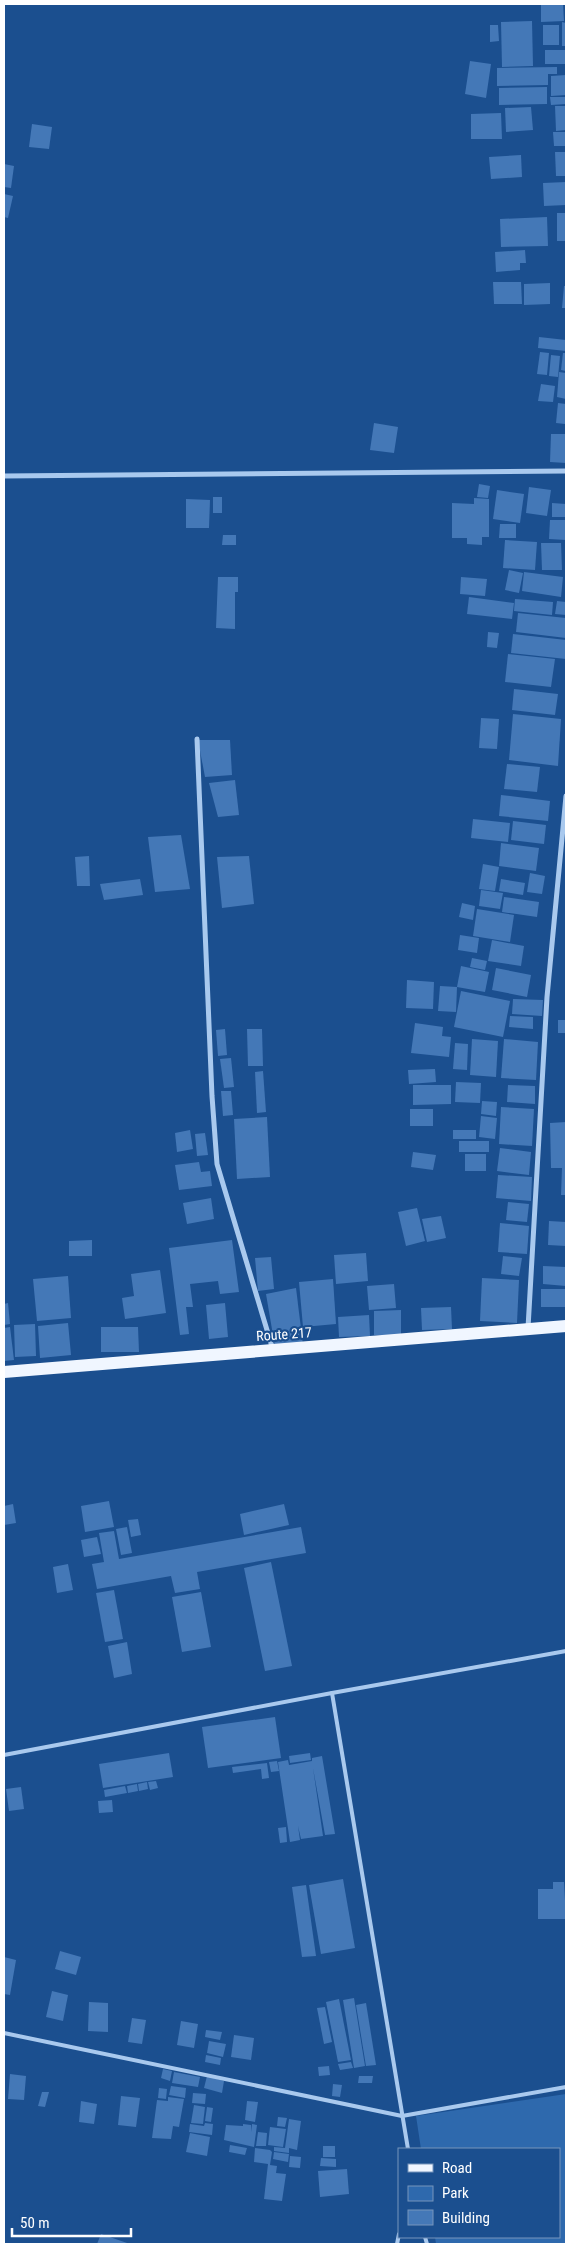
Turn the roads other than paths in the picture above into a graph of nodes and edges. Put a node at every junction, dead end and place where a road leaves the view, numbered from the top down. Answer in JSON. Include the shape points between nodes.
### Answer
{"nodes":[{"id":1,"x":566,"y":471,"type":"edge"},
{"id":2,"x":4,"y":476,"type":"edge"},
{"id":3,"x":197,"y":739,"type":"dead end"},
{"id":4,"x":566,"y":796,"type":"edge"},
{"id":5,"x":566,"y":1326,"type":"edge"},
{"id":6,"x":528,"y":1331,"type":"junction"},
{"id":7,"x":273,"y":1350,"type":"junction"},
{"id":8,"x":4,"y":1372,"type":"edge"},
{"id":9,"x":566,"y":1651,"type":"edge"},
{"id":10,"x":332,"y":1693,"type":"junction"},
{"id":11,"x":4,"y":1755,"type":"edge"},
{"id":12,"x":4,"y":2033,"type":"edge"},
{"id":13,"x":566,"y":2087,"type":"edge"},
{"id":14,"x":402,"y":2116,"type":"junction"},
{"id":15,"x":408,"y":2148,"type":"edge"}],
"edges":[{"from":1,"to":2,"type":"street"},
{"from":3,"to":7,"type":"street","via":[[217,1164]]},
{"from":4,"to":6,"type":"street","via":[[547,997]]},
{"from":5,"to":6,"type":"main road","name":"Route 217"},
{"from":6,"to":7,"type":"main road","name":"Route 217"},
{"from":7,"to":8,"type":"main road","name":"Route 217"},
{"from":9,"to":10,"type":"lane"},
{"from":10,"to":11,"type":"lane"},
{"from":10,"to":14,"type":"lane"},
{"from":12,"to":14,"type":"lane"},
{"from":13,"to":14,"type":"lane"},
{"from":14,"to":15,"type":"lane"}]}
